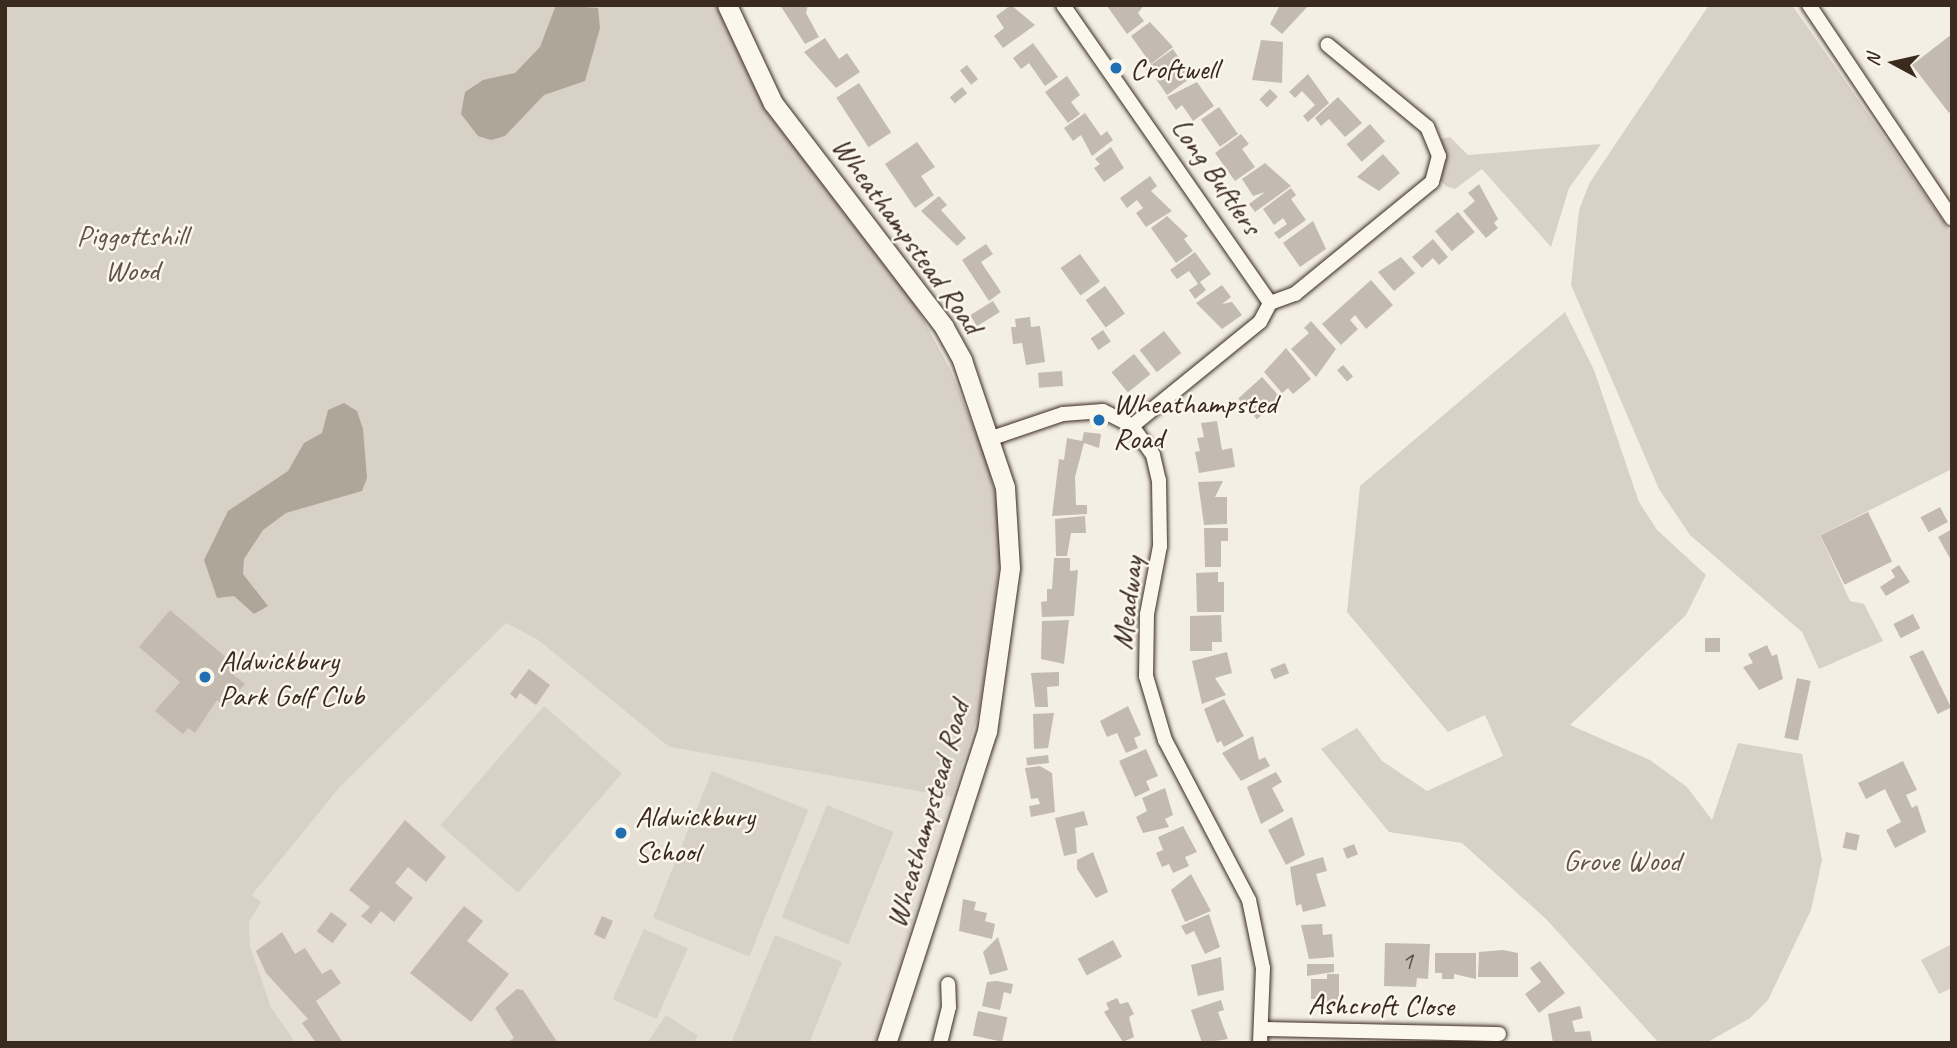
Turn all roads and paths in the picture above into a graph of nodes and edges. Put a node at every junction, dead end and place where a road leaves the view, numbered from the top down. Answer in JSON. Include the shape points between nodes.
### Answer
{"nodes":[{"id":1,"x":727,"y":5,"type":"edge"},
{"id":2,"x":1809,"y":5,"type":"edge"},
{"id":3,"x":1069,"y":8,"type":"edge"},
{"id":4,"x":1328,"y":45,"type":"dead end"},
{"id":5,"x":1952,"y":219,"type":"edge"},
{"id":6,"x":1270,"y":303,"type":"junction"},
{"id":7,"x":1132,"y":426,"type":"junction"},
{"id":8,"x":992,"y":438,"type":"junction"},
{"id":9,"x":948,"y":984,"type":"dead end"},
{"id":10,"x":1499,"y":1034,"type":"dead end"},
{"id":11,"x":1261,"y":1036,"type":"edge"},
{"id":12,"x":886,"y":1043,"type":"edge"},
{"id":13,"x":940,"y":1043,"type":"edge"}],
"edges":[{"from":1,"to":8,"type":"street","name":"Wheathampstead Road","via":[[773,103],[944,327]]},
{"from":2,"to":5,"type":"street"},
{"from":3,"to":6,"type":"street","name":"Long Buftlers"},
{"from":4,"to":6,"type":"street","via":[[1427,127],[1439,165],[1425,191],[1296,294]]},
{"from":6,"to":7,"type":"street","via":[[1261,322]]},
{"from":7,"to":8,"type":"street","name":"Meadway","via":[[1103,411],[1083,411]]},
{"from":7,"to":11,"type":"street","name":"Meadway","via":[[1153,455],[1161,510],[1147,614],[1146,676],[1165,740],[1250,900],[1262,968]]},
{"from":8,"to":12,"type":"street","name":"Wheathampstead Road","via":[[1005,486],[1010,568],[987,731]]},
{"from":9,"to":13,"type":"street"},
{"from":10,"to":11,"type":"street","name":"Ashcroft Close"}]}
